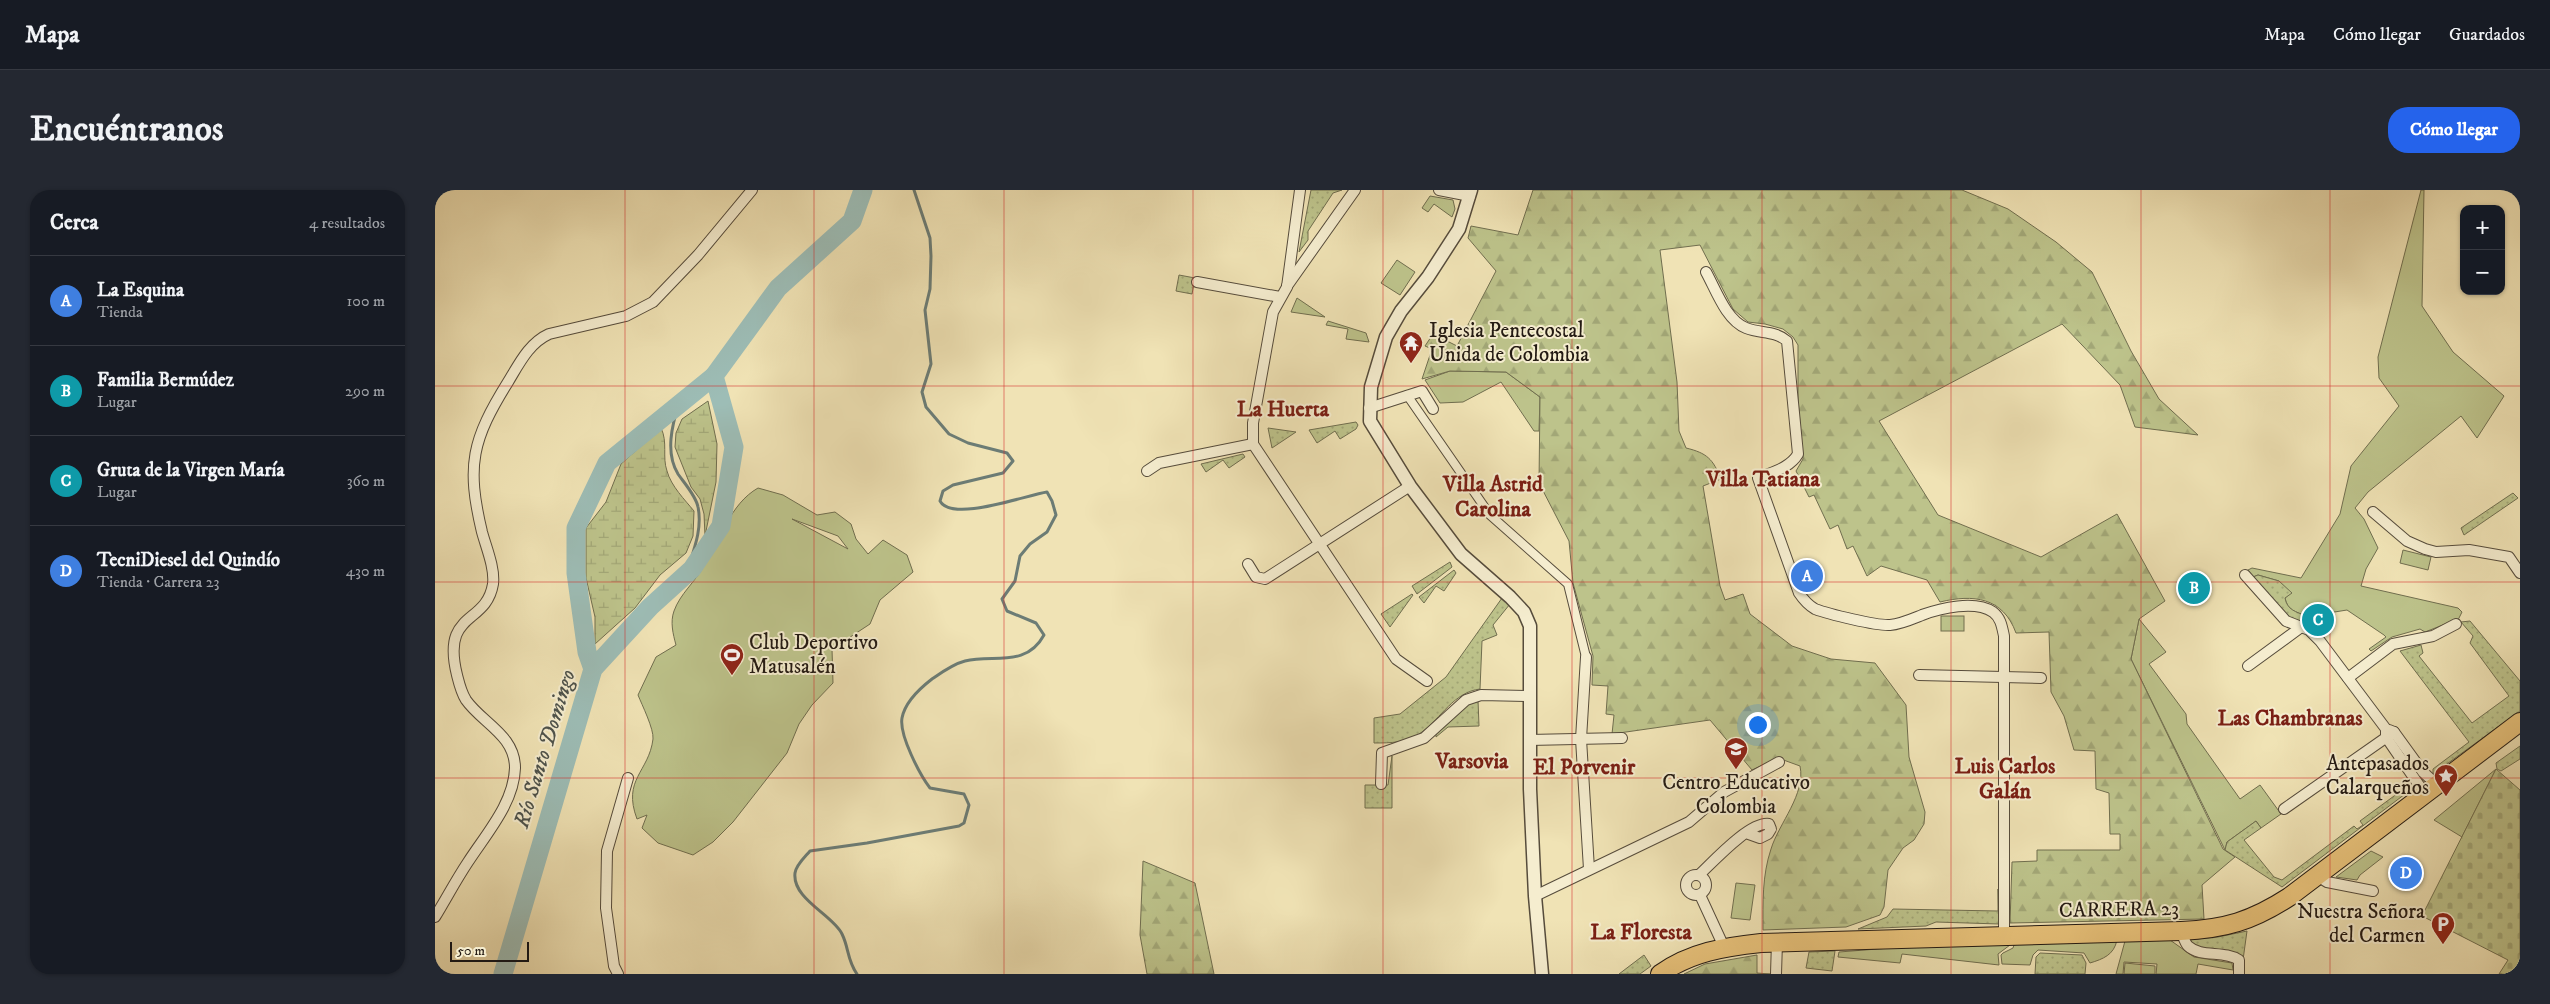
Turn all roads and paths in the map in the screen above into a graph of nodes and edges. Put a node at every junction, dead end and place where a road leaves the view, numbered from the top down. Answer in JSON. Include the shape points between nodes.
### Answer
{"nodes":[{"id":1,"x":752,"y":190,"type":"edge"},
{"id":2,"x":1300,"y":190,"type":"edge"},
{"id":3,"x":1355,"y":190,"type":"edge"},
{"id":4,"x":1439,"y":190,"type":"edge"},
{"id":5,"x":1471,"y":193,"type":"edge"},
{"id":6,"x":1706,"y":272,"type":"dead end"},
{"id":7,"x":1197,"y":282,"type":"dead end"},
{"id":8,"x":1287,"y":287,"type":"junction"},
{"id":9,"x":1280,"y":297,"type":"junction"},
{"id":10,"x":1407,"y":395,"type":"junction"},
{"id":11,"x":1369,"y":408,"type":"junction"},
{"id":12,"x":1433,"y":409,"type":"dead end"},
{"id":13,"x":1253,"y":444,"type":"junction"},
{"id":14,"x":1147,"y":471,"type":"dead end"},
{"id":15,"x":1410,"y":486,"type":"junction"},
{"id":16,"x":2373,"y":512,"type":"dead end"},
{"id":17,"x":1319,"y":546,"type":"junction"},
{"id":18,"x":1248,"y":564,"type":"dead end"},
{"id":19,"x":2520,"y":573,"type":"edge"},
{"id":20,"x":2245,"y":575,"type":"dead end"},
{"id":21,"x":2456,"y":624,"type":"dead end"},
{"id":22,"x":2300,"y":628,"type":"junction"},
{"id":23,"x":1586,"y":657,"type":"joint"},
{"id":24,"x":2248,"y":666,"type":"dead end"},
{"id":25,"x":1919,"y":675,"type":"dead end"},
{"id":26,"x":2004,"y":677,"type":"junction"},
{"id":27,"x":2041,"y":678,"type":"dead end"},
{"id":28,"x":2348,"y":678,"type":"junction"},
{"id":29,"x":1427,"y":681,"type":"dead end"},
{"id":30,"x":1531,"y":696,"type":"junction"},
{"id":31,"x":2520,"y":722,"type":"edge"},
{"id":32,"x":2389,"y":732,"type":"junction"},
{"id":33,"x":1622,"y":738,"type":"dead end"},
{"id":34,"x":1581,"y":739,"type":"junction"},
{"id":35,"x":1529,"y":740,"type":"junction"},
{"id":36,"x":1779,"y":762,"type":"dead end"},
{"id":37,"x":627,"y":778,"type":"dead end"},
{"id":38,"x":1381,"y":784,"type":"dead end"},
{"id":39,"x":2431,"y":790,"type":"junction"},
{"id":40,"x":2284,"y":810,"type":"dead end"},
{"id":41,"x":1746,"y":832,"type":"dead end"},
{"id":42,"x":1589,"y":869,"type":"junction"},
{"id":43,"x":1699,"y":875,"type":"junction"},
{"id":44,"x":2317,"y":876,"type":"junction"},
{"id":45,"x":2373,"y":891,"type":"dead end"},
{"id":46,"x":1700,"y":895,"type":"junction"},
{"id":47,"x":1535,"y":896,"type":"junction"},
{"id":48,"x":435,"y":917,"type":"edge"},
{"id":49,"x":2181,"y":931,"type":"junction"},
{"id":50,"x":2004,"y":936,"type":"junction"},
{"id":51,"x":1777,"y":942,"type":"junction"},
{"id":52,"x":1723,"y":947,"type":"junction"},
{"id":53,"x":618,"y":974,"type":"edge"},
{"id":54,"x":1542,"y":974,"type":"edge"},
{"id":55,"x":1661,"y":974,"type":"edge"},
{"id":56,"x":1776,"y":974,"type":"edge"},
{"id":57,"x":2239,"y":974,"type":"edge"}],
"edges":[{"from":1,"to":48,"type":"street","via":[[698,255],[653,302],[626,316],[539,339],[487,416],[472,472],[493,580],[484,604],[457,629],[453,651],[462,692],[504,737],[515,768],[502,810]]},
{"from":2,"to":8,"type":"street"},
{"from":3,"to":8,"type":"street"},
{"from":4,"to":5,"type":"street"},
{"from":5,"to":11,"type":"street","via":[[1459,228],[1386,337],[1371,387]]},
{"from":6,"to":26,"type":"street","via":[[1729,314],[1746,328],[1779,334],[1787,341],[1798,454],[1787,466],[1758,478],[1805,602],[1815,609],[1889,625],[1937,610],[1959,607],[1994,612],[2001,622],[2004,636]]},
{"from":7,"to":9,"type":"street"},
{"from":8,"to":9,"type":"street"},
{"from":9,"to":13,"type":"street","via":[[1273,312],[1261,376]]},
{"from":10,"to":11,"type":"street"},
{"from":10,"to":12,"type":"street","via":[[1422,391]]},
{"from":10,"to":23,"type":"street","via":[[1490,515],[1568,584]]},
{"from":11,"to":15,"type":"street","via":[[1370,421]]},
{"from":13,"to":14,"type":"street","via":[[1159,463]]},
{"from":13,"to":17,"type":"street"},
{"from":15,"to":17,"type":"street"},
{"from":15,"to":30,"type":"street","via":[[1461,554],[1524,612],[1530,626]]},
{"from":16,"to":19,"type":"street","via":[[2407,541],[2425,549],[2436,552],[2469,550],[2509,556]]},
{"from":17,"to":18,"type":"street","via":[[1265,579],[1256,578]]},
{"from":17,"to":29,"type":"street","via":[[1396,659]]},
{"from":20,"to":22,"type":"street","via":[[2286,621]]},
{"from":21,"to":28,"type":"street","via":[[2433,636],[2393,644]]},
{"from":22,"to":24,"type":"street"},
{"from":22,"to":28,"type":"street","via":[[2309,630],[2320,641]]},
{"from":23,"to":34,"type":"street"},
{"from":25,"to":26,"type":"street"},
{"from":26,"to":27,"type":"street"},
{"from":26,"to":50,"type":"street"},
{"from":28,"to":32,"type":"street"},
{"from":30,"to":35,"type":"street"},
{"from":30,"to":38,"type":"street","via":[[1481,695],[1466,700],[1424,738],[1382,753]]},
{"from":31,"to":39,"type":"highway","name":"CARRERA 23"},
{"from":32,"to":39,"type":"street"},
{"from":32,"to":39,"type":"street","via":[[2423,772]]},
{"from":32,"to":40,"type":"street"},
{"from":33,"to":34,"type":"street"},
{"from":34,"to":35,"type":"street"},
{"from":34,"to":42,"type":"street"},
{"from":35,"to":47,"type":"street"},
{"from":36,"to":42,"type":"street","via":[[1724,792],[1689,822]]},
{"from":37,"to":53,"type":"street","via":[[607,851],[606,908],[614,966]]},
{"from":39,"to":44,"type":"highway","name":"CARRERA 23"},
{"from":41,"to":43,"type":"street"},
{"from":42,"to":47,"type":"street"},
{"from":43,"to":46,"type":"street","via":[[1707,885]]},
{"from":43,"to":46,"type":"street","via":[[1689,878],[1686,886],[1692,895]]},
{"from":44,"to":45,"type":"street","via":[[2327,882]]},
{"from":44,"to":49,"type":"highway","name":"CARRERA 23","via":[[2249,920],[2219,928]]},
{"from":46,"to":52,"type":"street"},
{"from":47,"to":54,"type":"street"},
{"from":49,"to":50,"type":"highway","name":"CARRERA 23"},
{"from":49,"to":57,"type":"street","via":[[2187,946],[2198,951],[2233,955],[2239,960]]},
{"from":50,"to":51,"type":"highway","name":"CARRERA 23"},
{"from":51,"to":52,"type":"highway","name":"CARRERA 23"},
{"from":51,"to":56,"type":"street"},
{"from":52,"to":55,"type":"highway","name":"CARRERA 23","via":[[1700,953]]}]}
